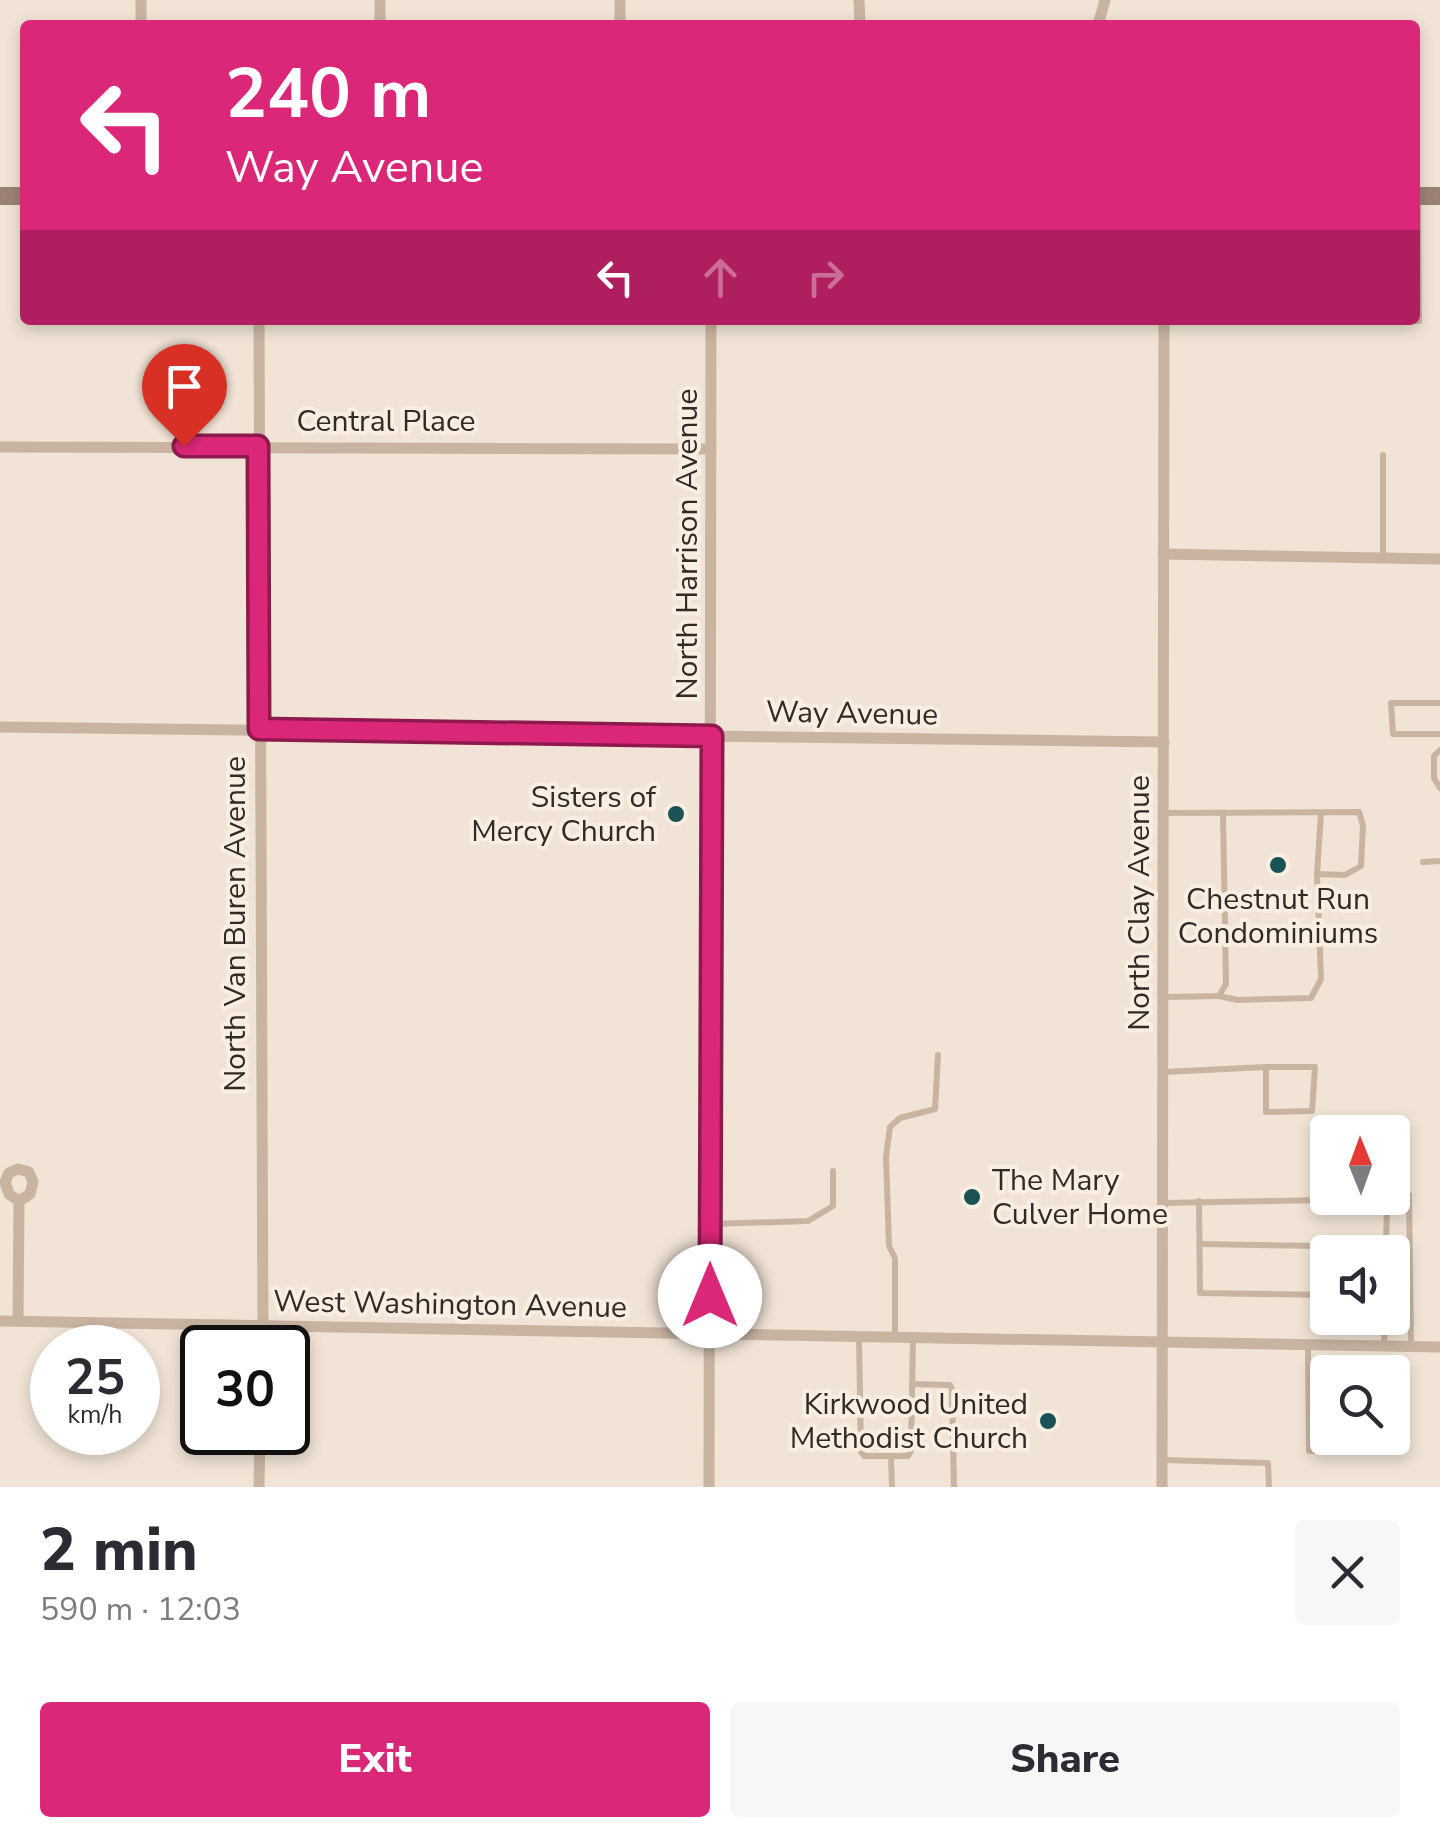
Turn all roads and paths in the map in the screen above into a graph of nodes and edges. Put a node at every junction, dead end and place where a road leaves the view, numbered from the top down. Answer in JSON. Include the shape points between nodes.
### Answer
{"nodes":[{"id":1,"x":259,"y":325,"type":"edge"},
{"id":2,"x":711,"y":325,"type":"edge"},
{"id":3,"x":1164,"y":325,"type":"edge"},
{"id":4,"x":258,"y":446,"type":"junction"},
{"id":5,"x":0,"y":447,"type":"edge"},
{"id":6,"x":711,"y":449,"type":"junction"},
{"id":7,"x":1383,"y":455,"type":"dead end"},
{"id":8,"x":1163,"y":554,"type":"junction"},
{"id":9,"x":1383,"y":558,"type":"junction"},
{"id":10,"x":1440,"y":559,"type":"edge"},
{"id":11,"x":1440,"y":702,"type":"edge"},
{"id":12,"x":0,"y":727,"type":"edge"},
{"id":13,"x":259,"y":729,"type":"junction"},
{"id":14,"x":1440,"y":734,"type":"edge"},
{"id":15,"x":712,"y":736,"type":"junction"},
{"id":16,"x":1164,"y":742,"type":"junction"},
{"id":17,"x":1440,"y":750,"type":"edge"},
{"id":18,"x":1440,"y":788,"type":"edge"},
{"id":19,"x":1164,"y":813,"type":"junction"},
{"id":20,"x":1224,"y":813,"type":"junction"},
{"id":21,"x":1320,"y":813,"type":"junction"},
{"id":22,"x":1440,"y":861,"type":"edge"},
{"id":23,"x":1423,"y":862,"type":"dead end"},
{"id":24,"x":1317,"y":874,"type":"junction"},
{"id":25,"x":1220,"y":996,"type":"junction"},
{"id":26,"x":1164,"y":997,"type":"junction"},
{"id":27,"x":938,"y":1055,"type":"dead end"},
{"id":28,"x":1266,"y":1067,"type":"junction"},
{"id":29,"x":1163,"y":1072,"type":"junction"},
{"id":30,"x":833,"y":1171,"type":"dead end"},
{"id":31,"x":1199,"y":1200,"type":"junction"},
{"id":32,"x":19,"y":1201,"type":"dead end"},
{"id":33,"x":1163,"y":1203,"type":"junction"},
{"id":34,"x":1408,"y":1215,"type":"edge"},
{"id":35,"x":711,"y":1224,"type":"junction"},
{"id":36,"x":1386,"y":1235,"type":"edge"},
{"id":37,"x":1200,"y":1244,"type":"junction"},
{"id":38,"x":1310,"y":1248,"type":"edge"},
{"id":39,"x":1310,"y":1295,"type":"edge"},
{"id":40,"x":0,"y":1321,"type":"edge"},
{"id":41,"x":18,"y":1321,"type":"junction"},
{"id":42,"x":214,"y":1325,"type":"edge"},
{"id":43,"x":263,"y":1325,"type":"edge"},
{"id":44,"x":310,"y":1327,"type":"edge"},
{"id":45,"x":710,"y":1333,"type":"junction"},
{"id":46,"x":1384,"y":1335,"type":"edge"},
{"id":47,"x":859,"y":1336,"type":"junction"},
{"id":48,"x":895,"y":1336,"type":"junction"},
{"id":49,"x":913,"y":1336,"type":"junction"},
{"id":50,"x":1162,"y":1343,"type":"junction"},
{"id":51,"x":1308,"y":1345,"type":"junction"},
{"id":52,"x":1384,"y":1346,"type":"junction"},
{"id":53,"x":1411,"y":1346,"type":"junction"},
{"id":54,"x":1440,"y":1347,"type":"edge"},
{"id":55,"x":912,"y":1384,"type":"junction"},
{"id":56,"x":1310,"y":1451,"type":"edge"},
{"id":57,"x":259,"y":1455,"type":"edge"},
{"id":58,"x":891,"y":1456,"type":"junction"},
{"id":59,"x":1162,"y":1460,"type":"junction"},
{"id":60,"x":258,"y":1487,"type":"edge"},
{"id":61,"x":709,"y":1487,"type":"edge"},
{"id":62,"x":892,"y":1487,"type":"edge"},
{"id":63,"x":954,"y":1487,"type":"edge"},
{"id":64,"x":1162,"y":1487,"type":"edge"},
{"id":65,"x":1269,"y":1487,"type":"edge"}],
"edges":[{"from":1,"to":4,"type":"street","name":"North Van Buren Avenue"},
{"from":2,"to":6,"type":"street","name":"North Harrison Avenue"},
{"from":3,"to":8,"type":"street","name":"North Clay Avenue"},
{"from":4,"to":5,"type":"street","name":"Central Place"},
{"from":4,"to":6,"type":"street","name":"Central Place"},
{"from":4,"to":13,"type":"street","name":"North Van Buren Avenue"},
{"from":6,"to":15,"type":"street","name":"North Harrison Avenue"},
{"from":7,"to":9,"type":"lane"},
{"from":8,"to":9,"type":"street"},
{"from":8,"to":16,"type":"street","name":"North Clay Avenue"},
{"from":9,"to":10,"type":"street"},
{"from":11,"to":14,"type":"lane","via":[[1390,703],[1392,734]]},
{"from":12,"to":13,"type":"street","name":"Way Avenue"},
{"from":13,"to":15,"type":"street","name":"Way Avenue"},
{"from":13,"to":43,"type":"street","name":"North Van Buren Avenue"},
{"from":15,"to":16,"type":"street","name":"Way Avenue"},
{"from":15,"to":35,"type":"street","name":"North Harrison Avenue"},
{"from":16,"to":19,"type":"street","name":"North Clay Avenue"},
{"from":17,"to":18,"type":"lane","via":[[1434,756]]},
{"from":19,"to":20,"type":"lane"},
{"from":19,"to":26,"type":"street","name":"North Clay Avenue"},
{"from":20,"to":21,"type":"lane"},
{"from":20,"to":25,"type":"lane","via":[[1226,984]]},
{"from":21,"to":24,"type":"lane"},
{"from":21,"to":24,"type":"lane","via":[[1358,812],[1361,866],[1345,875]]},
{"from":22,"to":23,"type":"lane"},
{"from":24,"to":25,"type":"lane","via":[[1321,979],[1311,998]]},
{"from":25,"to":26,"type":"lane"},
{"from":26,"to":29,"type":"street","name":"North Clay Avenue"},
{"from":27,"to":48,"type":"lane","via":[[935,1109],[890,1127]]},
{"from":28,"to":28,"type":"lane","via":[[1266,1112],[1312,1111],[1315,1067]]},
{"from":28,"to":29,"type":"lane"},
{"from":29,"to":33,"type":"street","name":"North Clay Avenue"},
{"from":30,"to":35,"type":"lane","via":[[833,1206],[808,1220]]},
{"from":31,"to":33,"type":"lane"},
{"from":31,"to":36,"type":"lane","via":[[1387,1199]]},
{"from":31,"to":37,"type":"lane"},
{"from":32,"to":41,"type":"street"},
{"from":33,"to":50,"type":"street","name":"North Clay Avenue"},
{"from":34,"to":53,"type":"lane"},
{"from":35,"to":45,"type":"street","name":"North Harrison Avenue"},
{"from":37,"to":38,"type":"lane"},
{"from":37,"to":39,"type":"lane","via":[[1200,1294]]},
{"from":40,"to":41,"type":"street","name":"West Washington Avenue"},
{"from":41,"to":42,"type":"street","name":"West Washington Avenue"},
{"from":44,"to":45,"type":"street","name":"West Washington Avenue"},
{"from":45,"to":47,"type":"street","name":"West Washington Avenue"},
{"from":45,"to":61,"type":"street","name":"North Harrison Avenue"},
{"from":46,"to":52,"type":"lane"},
{"from":47,"to":48,"type":"street","name":"West Washington Avenue"},
{"from":47,"to":58,"type":"lane","via":[[862,1452]]},
{"from":48,"to":49,"type":"street","name":"West Washington Avenue"},
{"from":49,"to":50,"type":"street","name":"West Washington Avenue"},
{"from":49,"to":55,"type":"lane"},
{"from":50,"to":51,"type":"street","name":"West Washington Avenue"},
{"from":50,"to":59,"type":"street","name":"North Clay Avenue"},
{"from":51,"to":52,"type":"street","name":"West Washington Avenue"},
{"from":51,"to":56,"type":"lane"},
{"from":52,"to":53,"type":"street","name":"West Washington Avenue"},
{"from":53,"to":54,"type":"street","name":"West Washington Avenue"},
{"from":55,"to":58,"type":"lane","via":[[911,1451]]},
{"from":55,"to":63,"type":"lane","via":[[952,1389]]},
{"from":57,"to":60,"type":"street"},
{"from":58,"to":62,"type":"lane"},
{"from":59,"to":64,"type":"street","name":"North Clay Avenue"},
{"from":59,"to":65,"type":"lane","via":[[1268,1463]]}]}
